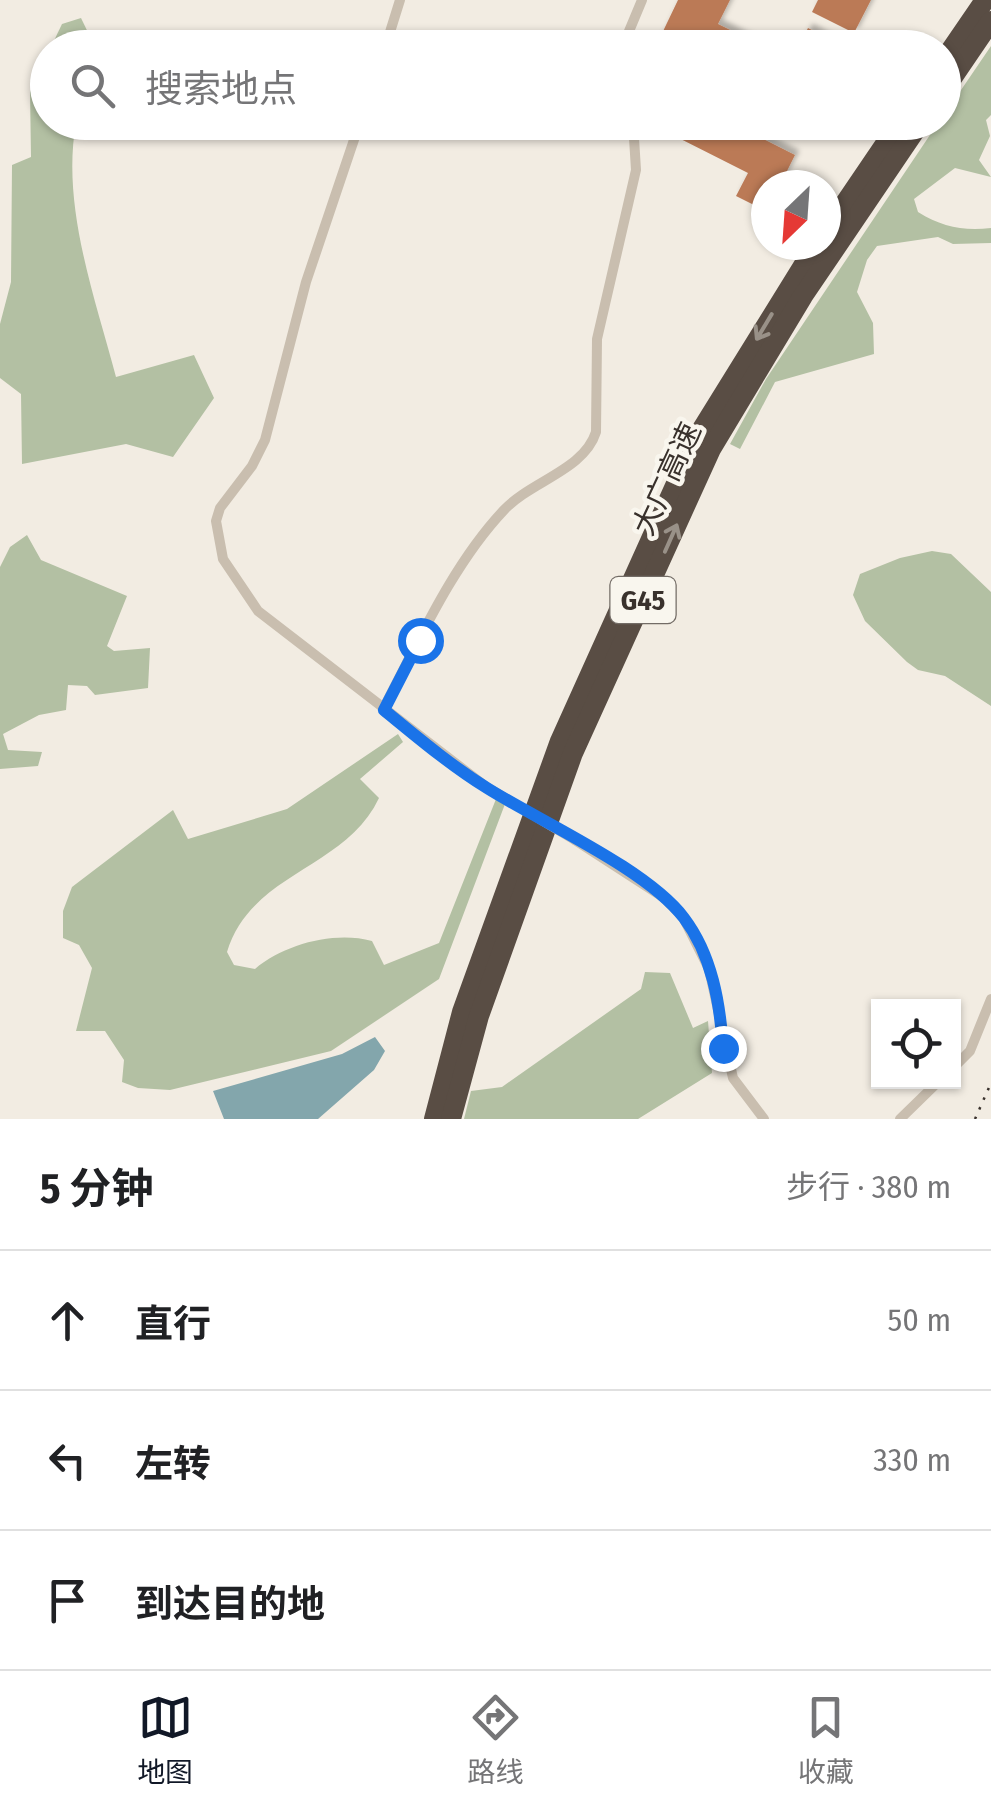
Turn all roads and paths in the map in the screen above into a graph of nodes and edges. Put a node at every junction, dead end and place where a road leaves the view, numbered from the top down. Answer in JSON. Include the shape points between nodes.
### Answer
{"nodes":[{"id":1,"x":400,"y":0,"type":"edge"},
{"id":2,"x":642,"y":0,"type":"edge"},
{"id":3,"x":985,"y":0,"type":"edge"},
{"id":4,"x":991,"y":21,"type":"edge"},
{"id":5,"x":391,"y":30,"type":"edge"},
{"id":6,"x":630,"y":30,"type":"edge"},
{"id":7,"x":961,"y":35,"type":"edge"},
{"id":8,"x":961,"y":65,"type":"edge"},
{"id":9,"x":354,"y":140,"type":"edge"},
{"id":10,"x":634,"y":140,"type":"edge"},
{"id":11,"x":888,"y":140,"type":"edge"},
{"id":12,"x":909,"y":140,"type":"edge"},
{"id":13,"x":841,"y":209,"type":"edge"},
{"id":14,"x":807,"y":260,"type":"edge"},
{"id":15,"x":384,"y":710,"type":"junction"},
{"id":16,"x":991,"y":999,"type":"edge"},
{"id":17,"x":961,"y":1060,"type":"edge"},
{"id":18,"x":931,"y":1089,"type":"edge"},
{"id":19,"x":434,"y":1119,"type":"edge"},
{"id":20,"x":450,"y":1119,"type":"edge"},
{"id":21,"x":764,"y":1119,"type":"edge"},
{"id":22,"x":900,"y":1119,"type":"edge"}],
"edges":[{"from":1,"to":5,"type":"street"},
{"from":2,"to":6,"type":"street"},
{"from":3,"to":7,"type":"highway"},
{"from":4,"to":8,"type":"highway"},
{"from":9,"to":15,"type":"street","via":[[306,282],[264,440],[216,522],[223,559],[258,611]]},
{"from":10,"to":15,"type":"street","via":[[636,170],[597,339],[592,446],[500,514],[468,557]]},
{"from":11,"to":13,"type":"highway"},
{"from":20,"to":12,"type":"highway","name":"大广高速","number":"G45","one_way":true,"via":[[479,1016],[573,752],[710,449]]},
{"from":14,"to":19,"type":"highway","name":"大广高速","number":"G45","one_way":true,"via":[[697,436],[560,741],[462,1012]]},
{"from":15,"to":21,"type":"street","bridge":true,"via":[[485,786],[683,916],[709,969],[732,1078]]},
{"from":16,"to":17,"type":"street"},
{"from":18,"to":22,"type":"street"}]}
